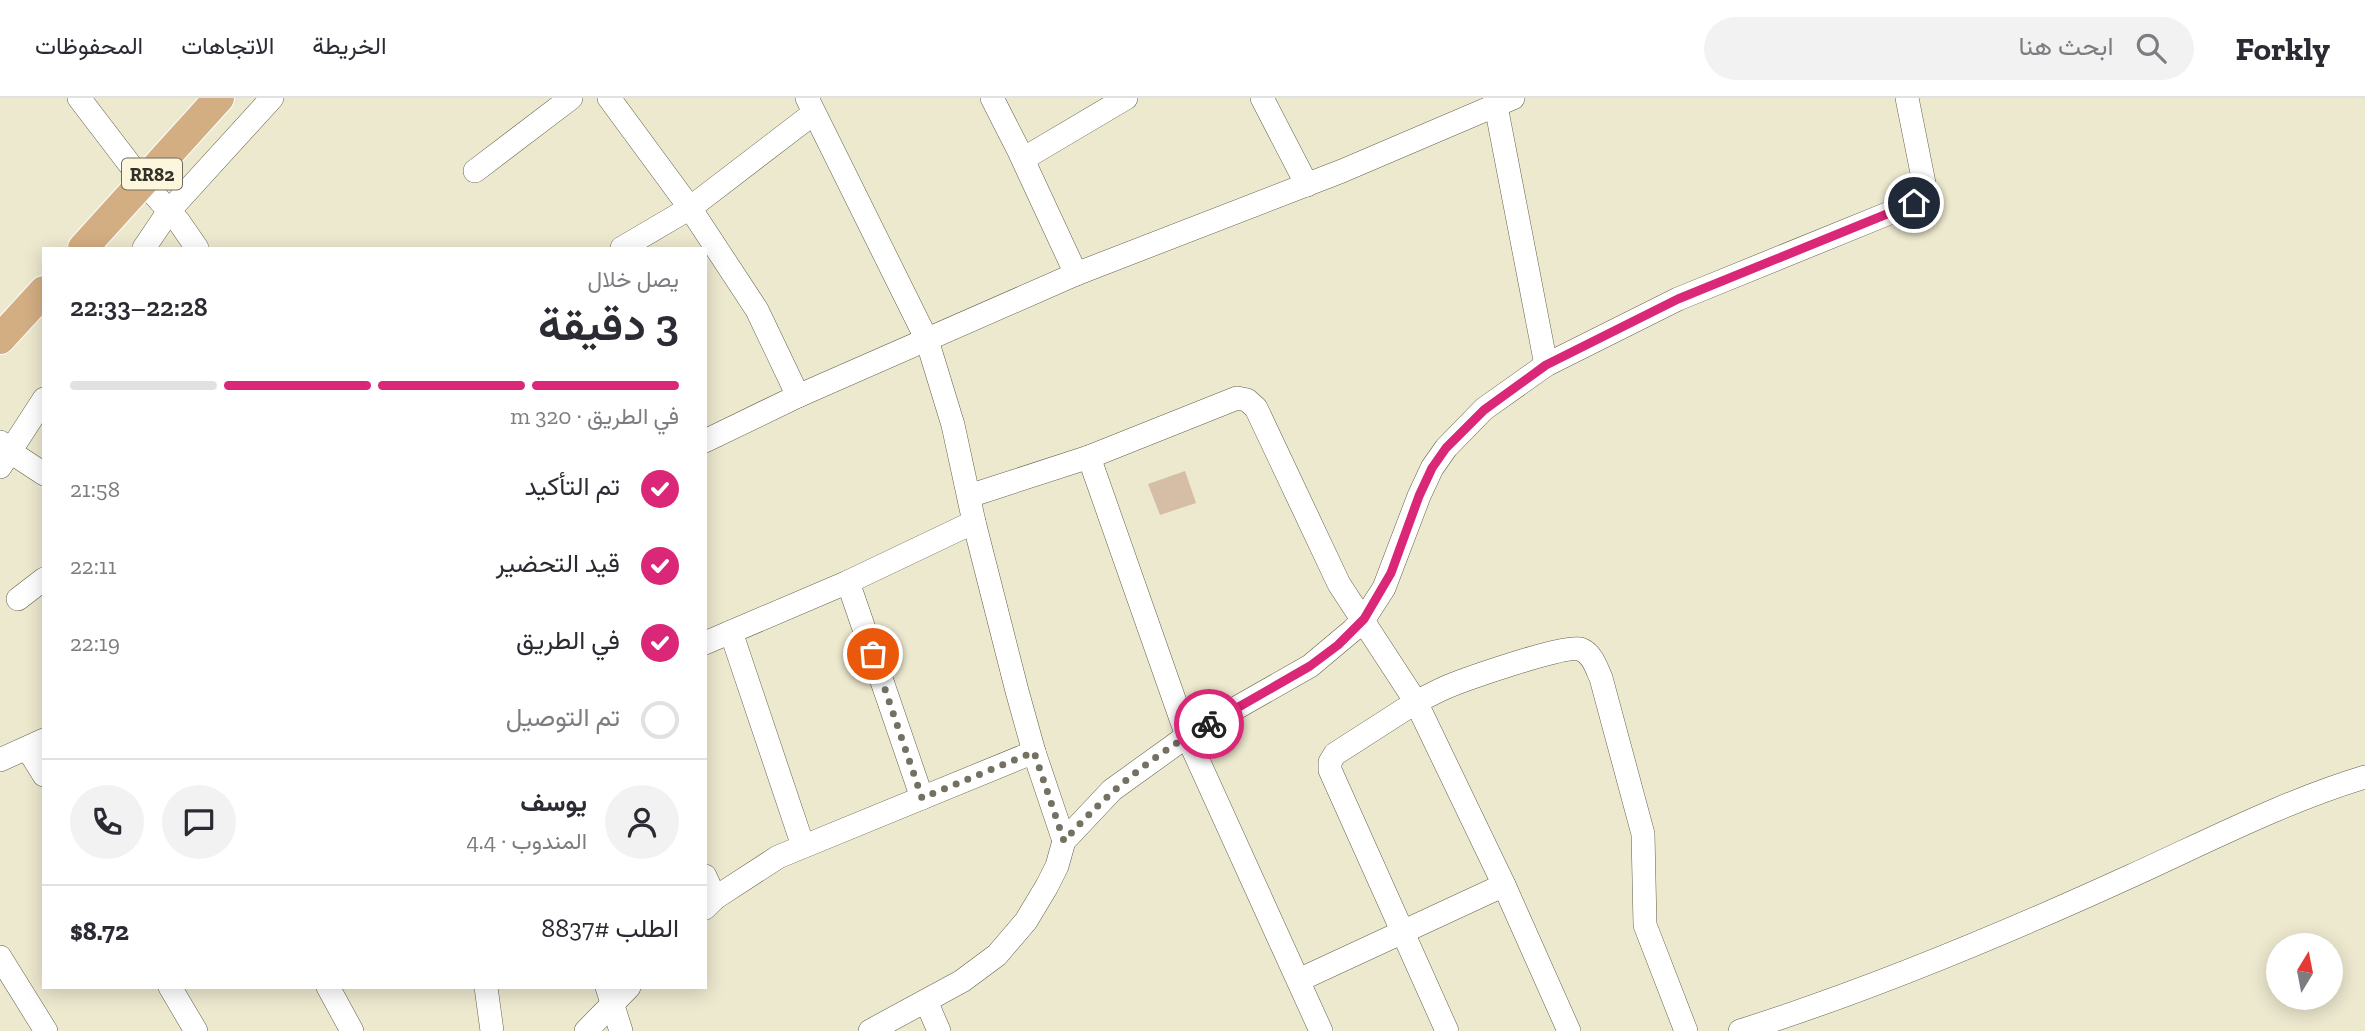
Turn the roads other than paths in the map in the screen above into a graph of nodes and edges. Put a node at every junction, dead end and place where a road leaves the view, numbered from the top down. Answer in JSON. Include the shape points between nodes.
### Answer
{"nodes":[{"id":1,"x":79,"y":98,"type":"edge"},
{"id":2,"x":219,"y":98,"type":"edge"},
{"id":3,"x":272,"y":98,"type":"edge"},
{"id":4,"x":571,"y":98,"type":"edge"},
{"id":5,"x":609,"y":98,"type":"edge"},
{"id":6,"x":992,"y":98,"type":"edge"},
{"id":7,"x":1126,"y":98,"type":"edge"},
{"id":8,"x":1262,"y":98,"type":"edge"},
{"id":9,"x":1907,"y":98,"type":"edge"},
{"id":10,"x":1504,"y":102,"type":"edge"},
{"id":11,"x":810,"y":105,"type":"edge"},
{"id":12,"x":1023,"y":159,"type":"junction"},
{"id":13,"x":475,"y":171,"type":"dead end"},
{"id":14,"x":144,"y":183,"type":"junction"},
{"id":15,"x":1307,"y":185,"type":"junction"},
{"id":16,"x":690,"y":208,"type":"junction"},
{"id":17,"x":169,"y":211,"type":"junction"},
{"id":18,"x":84,"y":247,"type":"edge"},
{"id":19,"x":145,"y":247,"type":"edge"},
{"id":20,"x":196,"y":247,"type":"edge"},
{"id":21,"x":624,"y":247,"type":"edge"},
{"id":22,"x":1076,"y":274,"type":"junction"},
{"id":23,"x":42,"y":293,"type":"edge"},
{"id":24,"x":0,"y":339,"type":"edge"},
{"id":25,"x":927,"y":340,"type":"junction"},
{"id":26,"x":1546,"y":365,"type":"junction"},
{"id":27,"x":798,"y":396,"type":"junction"},
{"id":28,"x":42,"y":402,"type":"edge"},
{"id":29,"x":707,"y":440,"type":"edge"},
{"id":30,"x":3,"y":453,"type":"edge"},
{"id":31,"x":1090,"y":457,"type":"junction"},
{"id":32,"x":42,"y":473,"type":"edge"},
{"id":33,"x":969,"y":496,"type":"junction"},
{"id":34,"x":974,"y":522,"type":"junction"},
{"id":35,"x":42,"y":581,"type":"edge"},
{"id":36,"x":848,"y":582,"type":"junction"},
{"id":37,"x":18,"y":599,"type":"dead end"},
{"id":38,"x":1364,"y":619,"type":"junction"},
{"id":39,"x":731,"y":632,"type":"junction"},
{"id":40,"x":707,"y":642,"type":"edge"},
{"id":41,"x":1416,"y":702,"type":"junction"},
{"id":42,"x":1187,"y":736,"type":"junction"},
{"id":43,"x":36,"y":744,"type":"edge"},
{"id":44,"x":1034,"y":752,"type":"junction"},
{"id":45,"x":0,"y":760,"type":"edge"},
{"id":46,"x":42,"y":767,"type":"edge"},
{"id":47,"x":2365,"y":777,"type":"edge"},
{"id":48,"x":922,"y":798,"type":"junction"},
{"id":49,"x":1064,"y":841,"type":"junction"},
{"id":50,"x":803,"y":846,"type":"junction"},
{"id":51,"x":1504,"y":885,"type":"junction"},
{"id":52,"x":710,"y":903,"type":"edge"},
{"id":53,"x":1402,"y":931,"type":"junction"},
{"id":54,"x":0,"y":957,"type":"edge"},
{"id":55,"x":1299,"y":980,"type":"junction"},
{"id":56,"x":171,"y":989,"type":"edge"},
{"id":57,"x":329,"y":989,"type":"edge"},
{"id":58,"x":486,"y":989,"type":"edge"},
{"id":59,"x":609,"y":996,"type":"edge"},
{"id":60,"x":926,"y":1001,"type":"junction"},
{"id":61,"x":46,"y":1031,"type":"edge"},
{"id":62,"x":197,"y":1031,"type":"edge"},
{"id":63,"x":352,"y":1031,"type":"edge"},
{"id":64,"x":492,"y":1031,"type":"edge"},
{"id":65,"x":586,"y":1031,"type":"edge"},
{"id":66,"x":621,"y":1031,"type":"edge"},
{"id":67,"x":870,"y":1031,"type":"edge"},
{"id":68,"x":939,"y":1031,"type":"edge"},
{"id":69,"x":1321,"y":1031,"type":"edge"},
{"id":70,"x":1447,"y":1031,"type":"edge"},
{"id":71,"x":1569,"y":1031,"type":"edge"},
{"id":72,"x":1686,"y":1031,"type":"edge"},
{"id":73,"x":1740,"y":1031,"type":"edge"}],
"edges":[{"from":1,"to":14,"type":"street"},
{"from":2,"to":14,"type":"main road","number":"RR82"},
{"from":3,"to":17,"type":"street"},
{"from":4,"to":13,"type":"street"},
{"from":5,"to":16,"type":"street"},
{"from":6,"to":12,"type":"street"},
{"from":7,"to":12,"type":"street"},
{"from":8,"to":15,"type":"street"},
{"from":9,"to":26,"type":"street","via":[[1924,183],[1914,203],[1678,299]]},
{"from":10,"to":15,"type":"street"},
{"from":10,"to":26,"type":"street"},
{"from":11,"to":16,"type":"street"},
{"from":11,"to":25,"type":"street"},
{"from":12,"to":22,"type":"street"},
{"from":14,"to":17,"type":"street"},
{"from":14,"to":18,"type":"main road","number":"RR82"},
{"from":15,"to":22,"type":"street"},
{"from":16,"to":21,"type":"street"},
{"from":16,"to":27,"type":"street","via":[[757,310]]},
{"from":17,"to":19,"type":"street"},
{"from":17,"to":20,"type":"street"},
{"from":22,"to":25,"type":"street"},
{"from":23,"to":24,"type":"main road"},
{"from":25,"to":27,"type":"street"},
{"from":25,"to":33,"type":"street"},
{"from":26,"to":38,"type":"street","via":[[1484,410],[1446,448],[1419,496],[1387,581]]},
{"from":27,"to":29,"type":"street"},
{"from":28,"to":30,"type":"street"},
{"from":30,"to":32,"type":"street"},
{"from":31,"to":33,"type":"street"},
{"from":31,"to":38,"type":"street","via":[[1227,401],[1247,400],[1256,408],[1339,583]]},
{"from":31,"to":42,"type":"street"},
{"from":33,"to":34,"type":"street"},
{"from":34,"to":36,"type":"street"},
{"from":34,"to":44,"type":"street"},
{"from":35,"to":37,"type":"street"},
{"from":36,"to":39,"type":"street"},
{"from":36,"to":48,"type":"street"},
{"from":38,"to":41,"type":"street"},
{"from":38,"to":42,"type":"street","via":[[1310,666]]},
{"from":39,"to":40,"type":"street"},
{"from":39,"to":50,"type":"street"},
{"from":41,"to":51,"type":"street"},
{"from":41,"to":53,"type":"street","via":[[1335,754],[1330,762]]},
{"from":41,"to":72,"type":"street","via":[[1441,689],[1564,649],[1583,649],[1592,658],[1643,834],[1647,934]]},
{"from":42,"to":49,"type":"street","via":[[1112,790]]},
{"from":42,"to":55,"type":"street"},
{"from":43,"to":45,"type":"street"},
{"from":43,"to":46,"type":"street"},
{"from":44,"to":48,"type":"street"},
{"from":44,"to":49,"type":"street"},
{"from":47,"to":73,"type":"street","via":[[2270,811],[1961,949]]},
{"from":48,"to":50,"type":"street"},
{"from":49,"to":60,"type":"street","via":[[1057,866],[1026,921],[996,955]]},
{"from":50,"to":52,"type":"street","via":[[778,857]]},
{"from":51,"to":53,"type":"street"},
{"from":51,"to":71,"type":"street"},
{"from":53,"to":55,"type":"street"},
{"from":53,"to":70,"type":"street"},
{"from":54,"to":61,"type":"street"},
{"from":55,"to":69,"type":"street"},
{"from":56,"to":62,"type":"street"},
{"from":57,"to":63,"type":"street"},
{"from":58,"to":64,"type":"street"},
{"from":59,"to":65,"type":"street"},
{"from":59,"to":66,"type":"street"},
{"from":60,"to":67,"type":"street"},
{"from":60,"to":68,"type":"street"}]}
